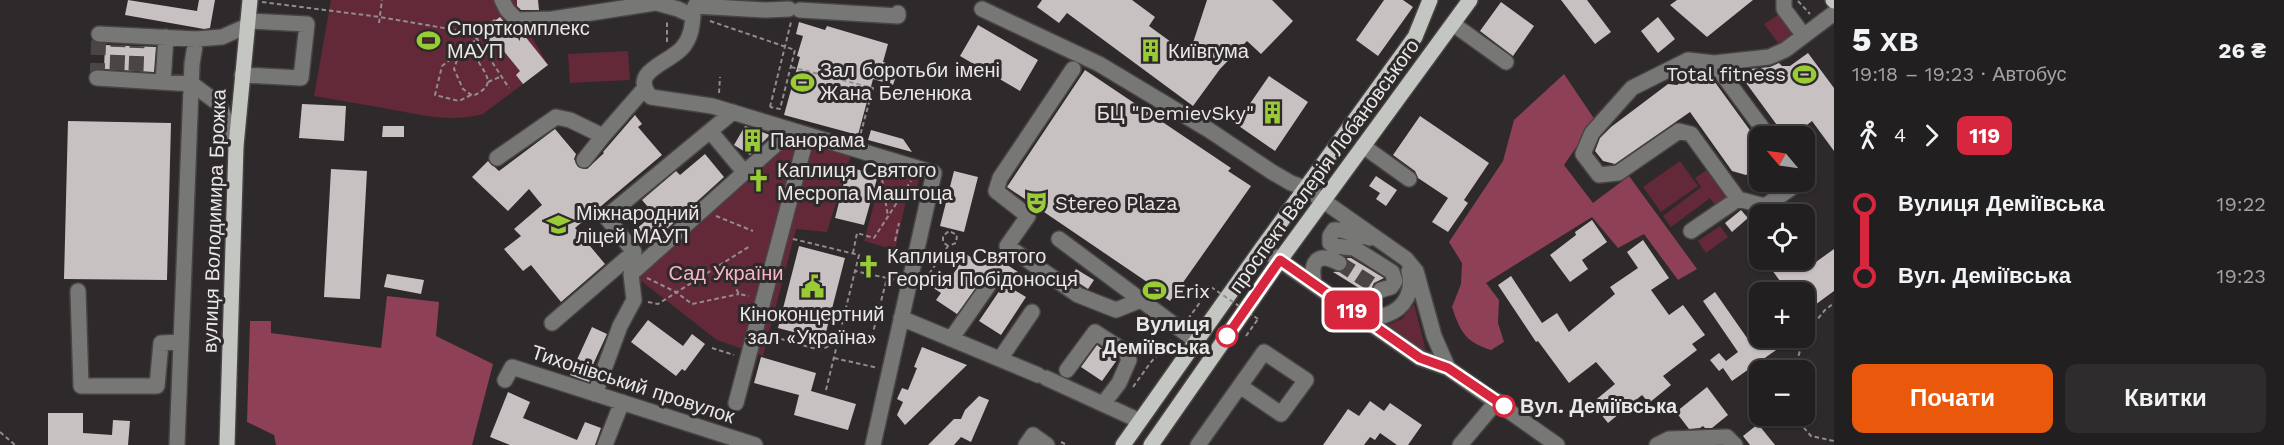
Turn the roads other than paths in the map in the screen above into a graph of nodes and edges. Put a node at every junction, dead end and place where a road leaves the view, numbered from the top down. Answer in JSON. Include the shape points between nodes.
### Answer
{"nodes":[{"id":1,"x":1430,"y":0,"type":"edge"},
{"id":2,"x":1470,"y":0,"type":"edge"},
{"id":3,"x":1784,"y":0,"type":"edge"},
{"id":4,"x":256,"y":1,"type":"edge"},
{"id":5,"x":650,"y":2,"type":"edge"},
{"id":6,"x":505,"y":5,"type":"edge"},
{"id":7,"x":695,"y":7,"type":"edge"},
{"id":8,"x":982,"y":9,"type":"dead end"},
{"id":9,"x":1834,"y":13,"type":"edge"},
{"id":10,"x":898,"y":14,"type":"dead end"},
{"id":11,"x":247,"y":23,"type":"junction"},
{"id":12,"x":1453,"y":24,"type":"junction"},
{"id":13,"x":99,"y":34,"type":"dead end"},
{"id":14,"x":1804,"y":36,"type":"junction"},
{"id":15,"x":166,"y":37,"type":"junction"},
{"id":16,"x":196,"y":39,"type":"junction"},
{"id":17,"x":1506,"y":62,"type":"dead end"},
{"id":18,"x":1714,"y":63,"type":"junction"},
{"id":19,"x":1073,"y":69,"type":"dead end"},
{"id":20,"x":242,"y":75,"type":"junction"},
{"id":21,"x":97,"y":78,"type":"dead end"},
{"id":22,"x":163,"y":82,"type":"junction"},
{"id":23,"x":192,"y":84,"type":"junction"},
{"id":24,"x":644,"y":89,"type":"junction"},
{"id":25,"x":733,"y":112,"type":"junction"},
{"id":26,"x":1761,"y":126,"type":"edge"},
{"id":27,"x":710,"y":131,"type":"junction"},
{"id":28,"x":800,"y":133,"type":"junction"},
{"id":29,"x":603,"y":136,"type":"junction"},
{"id":30,"x":236,"y":146,"type":"junction"},
{"id":31,"x":1363,"y":146,"type":"junction"},
{"id":32,"x":497,"y":158,"type":"dead end"},
{"id":33,"x":584,"y":160,"type":"dead end"},
{"id":34,"x":745,"y":173,"type":"junction"},
{"id":35,"x":1409,"y":179,"type":"dead end"},
{"id":36,"x":1305,"y":188,"type":"junction"},
{"id":37,"x":1786,"y":192,"type":"edge"},
{"id":38,"x":1738,"y":199,"type":"junction"},
{"id":39,"x":1323,"y":200,"type":"junction"},
{"id":40,"x":1691,"y":231,"type":"dead end"},
{"id":41,"x":1059,"y":239,"type":"dead end"},
{"id":42,"x":1382,"y":241,"type":"junction"},
{"id":43,"x":1262,"y":248,"type":"junction"},
{"id":44,"x":1406,"y":259,"type":"junction"},
{"id":45,"x":1280,"y":260,"type":"junction"},
{"id":46,"x":1339,"y":263,"type":"tunnel mouth"},
{"id":47,"x":1314,"y":284,"type":"junction"},
{"id":48,"x":988,"y":286,"type":"dead end"},
{"id":49,"x":1381,"y":290,"type":"dead end"},
{"id":50,"x":78,"y":291,"type":"dead end"},
{"id":51,"x":1141,"y":300,"type":"junction"},
{"id":52,"x":1032,"y":312,"type":"dead end"},
{"id":53,"x":1361,"y":317,"type":"junction"},
{"id":54,"x":902,"y":318,"type":"junction"},
{"id":55,"x":552,"y":322,"type":"dead end"},
{"id":56,"x":951,"y":339,"type":"junction"},
{"id":57,"x":1196,"y":341,"type":"junction"},
{"id":58,"x":181,"y":342,"type":"junction"},
{"id":59,"x":1000,"y":359,"type":"junction"},
{"id":60,"x":1448,"y":368,"type":"junction"},
{"id":61,"x":1067,"y":370,"type":"dead end"},
{"id":62,"x":505,"y":380,"type":"dead end"},
{"id":63,"x":1240,"y":386,"type":"dead end"},
{"id":64,"x":595,"y":394,"type":"junction"},
{"id":65,"x":1497,"y":401,"type":"junction"},
{"id":66,"x":622,"y":402,"type":"junction"},
{"id":67,"x":736,"y":403,"type":"dead end"},
{"id":68,"x":1103,"y":404,"type":"junction"},
{"id":69,"x":1140,"y":421,"type":"junction"},
{"id":70,"x":1054,"y":443,"type":"edge"},
{"id":71,"x":1666,"y":443,"type":"edge"},
{"id":72,"x":177,"y":445,"type":"edge"},
{"id":73,"x":227,"y":445,"type":"edge"},
{"id":74,"x":605,"y":445,"type":"edge"},
{"id":75,"x":755,"y":445,"type":"edge"},
{"id":76,"x":873,"y":445,"type":"edge"},
{"id":77,"x":1026,"y":445,"type":"edge"},
{"id":78,"x":1123,"y":445,"type":"edge"},
{"id":79,"x":1151,"y":445,"type":"edge"},
{"id":80,"x":1198,"y":445,"type":"edge"},
{"id":81,"x":1460,"y":445,"type":"edge"},
{"id":82,"x":1557,"y":445,"type":"edge"},
{"id":83,"x":1735,"y":445,"type":"edge"}],
"edges":[{"from":1,"to":36,"type":"main road","name":"проспект Валерія Лобановського","via":[[1415,37]]},
{"from":2,"to":12,"type":"main road","name":"проспект Валерія Лобановського"},
{"from":3,"to":14,"type":"street","via":[[1784,9]]},
{"from":4,"to":11,"type":"main road","name":"вулиця Володимира Брожка"},
{"from":5,"to":6,"type":"street","via":[[552,19],[517,20]]},
{"from":5,"to":7,"type":"street"},
{"from":7,"to":10,"type":"street"},
{"from":7,"to":24,"type":"street","via":[[692,31],[684,46],[650,70]]},
{"from":8,"to":36,"type":"street","via":[[1099,64],[1272,172]]},
{"from":9,"to":14,"type":"street"},
{"from":11,"to":16,"type":"street","via":[[222,37]]},
{"from":11,"to":20,"type":"main road","name":"вулиця Володимира Брожка"},
{"from":11,"to":20,"type":"street","via":[[307,24],[301,78]]},
{"from":12,"to":17,"type":"street"},
{"from":12,"to":31,"type":"main road","name":"проспект Валерія Лобановського"},
{"from":13,"to":15,"type":"street","via":[[137,41]]},
{"from":14,"to":18,"type":"street","via":[[1769,57]]},
{"from":15,"to":16,"type":"street"},
{"from":15,"to":22,"type":"street"},
{"from":16,"to":23,"type":"street"},
{"from":18,"to":26,"type":"street"},
{"from":18,"to":38,"type":"street","via":[[1688,60],[1632,88],[1592,133],[1583,154],[1599,175],[1618,173],[1679,131],[1691,134]]},
{"from":19,"to":51,"type":"street","via":[[1000,178],[996,191],[1028,216],[1007,246],[1078,295],[1116,310]]},
{"from":20,"to":30,"type":"main road","name":"вулиця Володимира Брожка"},
{"from":21,"to":22,"type":"street","via":[[136,76]]},
{"from":22,"to":23,"type":"street"},
{"from":23,"to":30,"type":"street","via":[[219,104]]},
{"from":23,"to":58,"type":"street"},
{"from":24,"to":25,"type":"street","via":[[658,99]]},
{"from":24,"to":29,"type":"street"},
{"from":25,"to":27,"type":"street"},
{"from":25,"to":28,"type":"street"},
{"from":27,"to":34,"type":"street"},
{"from":27,"to":55,"type":"street","via":[[606,217],[634,252]]},
{"from":28,"to":34,"type":"street"},
{"from":28,"to":54,"type":"street","via":[[934,173]]},
{"from":28,"to":67,"type":"street","via":[[782,236]]},
{"from":29,"to":32,"type":"street","via":[[556,117]]},
{"from":29,"to":33,"type":"street"},
{"from":30,"to":73,"type":"main road","name":"вулиця Володимира Брожка"},
{"from":31,"to":35,"type":"street"},
{"from":31,"to":39,"type":"main road","name":"проспект Валерія Лобановського"},
{"from":34,"to":64,"type":"street","via":[[632,274],[634,300]]},
{"from":36,"to":39,"type":"street"},
{"from":36,"to":43,"type":"main road","name":"проспект Валерія Лобановського"},
{"from":37,"to":38,"type":"street","via":[[1766,206]]},
{"from":38,"to":40,"type":"street"},
{"from":39,"to":42,"type":"street"},
{"from":39,"to":45,"type":"main road","name":"проспект Валерія Лобановського"},
{"from":41,"to":51,"type":"street"},
{"from":42,"to":44,"type":"street"},
{"from":42,"to":49,"type":"street","via":[[1341,230],[1334,230],[1330,236],[1334,246],[1354,248],[1392,272],[1392,287]]},
{"from":43,"to":45,"type":"street"},
{"from":43,"to":57,"type":"main road","name":"проспект Валерія Лобановського"},
{"from":44,"to":53,"type":"street","via":[[1410,295],[1401,307],[1386,315]]},
{"from":44,"to":60,"type":"street","via":[[1416,271],[1434,336]]},
{"from":45,"to":47,"type":"street"},
{"from":45,"to":79,"type":"main road","name":"проспект Валерія Лобановського"},
{"from":46,"to":47,"type":"street","via":[[1317,260],[1312,273]]},
{"from":47,"to":53,"type":"street"},
{"from":48,"to":56,"type":"street"},
{"from":50,"to":58,"type":"street","via":[[81,386],[157,386],[161,343]]},
{"from":51,"to":57,"type":"street"},
{"from":52,"to":59,"type":"street"},
{"from":53,"to":60,"type":"street","via":[[1420,358]]},
{"from":54,"to":56,"type":"street"},
{"from":54,"to":76,"type":"street"},
{"from":56,"to":59,"type":"street"},
{"from":57,"to":69,"type":"main road","name":"проспект Валерія Лобановського"},
{"from":58,"to":72,"type":"street"},
{"from":59,"to":68,"type":"street"},
{"from":60,"to":65,"type":"street"},
{"from":61,"to":68,"type":"street","via":[[1095,332],[1126,352],[1129,360],[1125,371]]},
{"from":62,"to":64,"type":"street","name":"Тихонівський провулок","via":[[512,367]]},
{"from":63,"to":80,"type":"street"},
{"from":64,"to":66,"type":"street","name":"Тихонівський провулок"},
{"from":65,"to":81,"type":"street"},
{"from":65,"to":82,"type":"street"},
{"from":66,"to":74,"type":"street"},
{"from":66,"to":75,"type":"street","name":"Тихонівський провулок"},
{"from":68,"to":69,"type":"street"},
{"from":69,"to":78,"type":"main road","name":"проспект Валерія Лобановського"},
{"from":70,"to":77,"type":"street","via":[[1033,435]]},
{"from":71,"to":83,"type":"street","via":[[1727,437]]}]}
